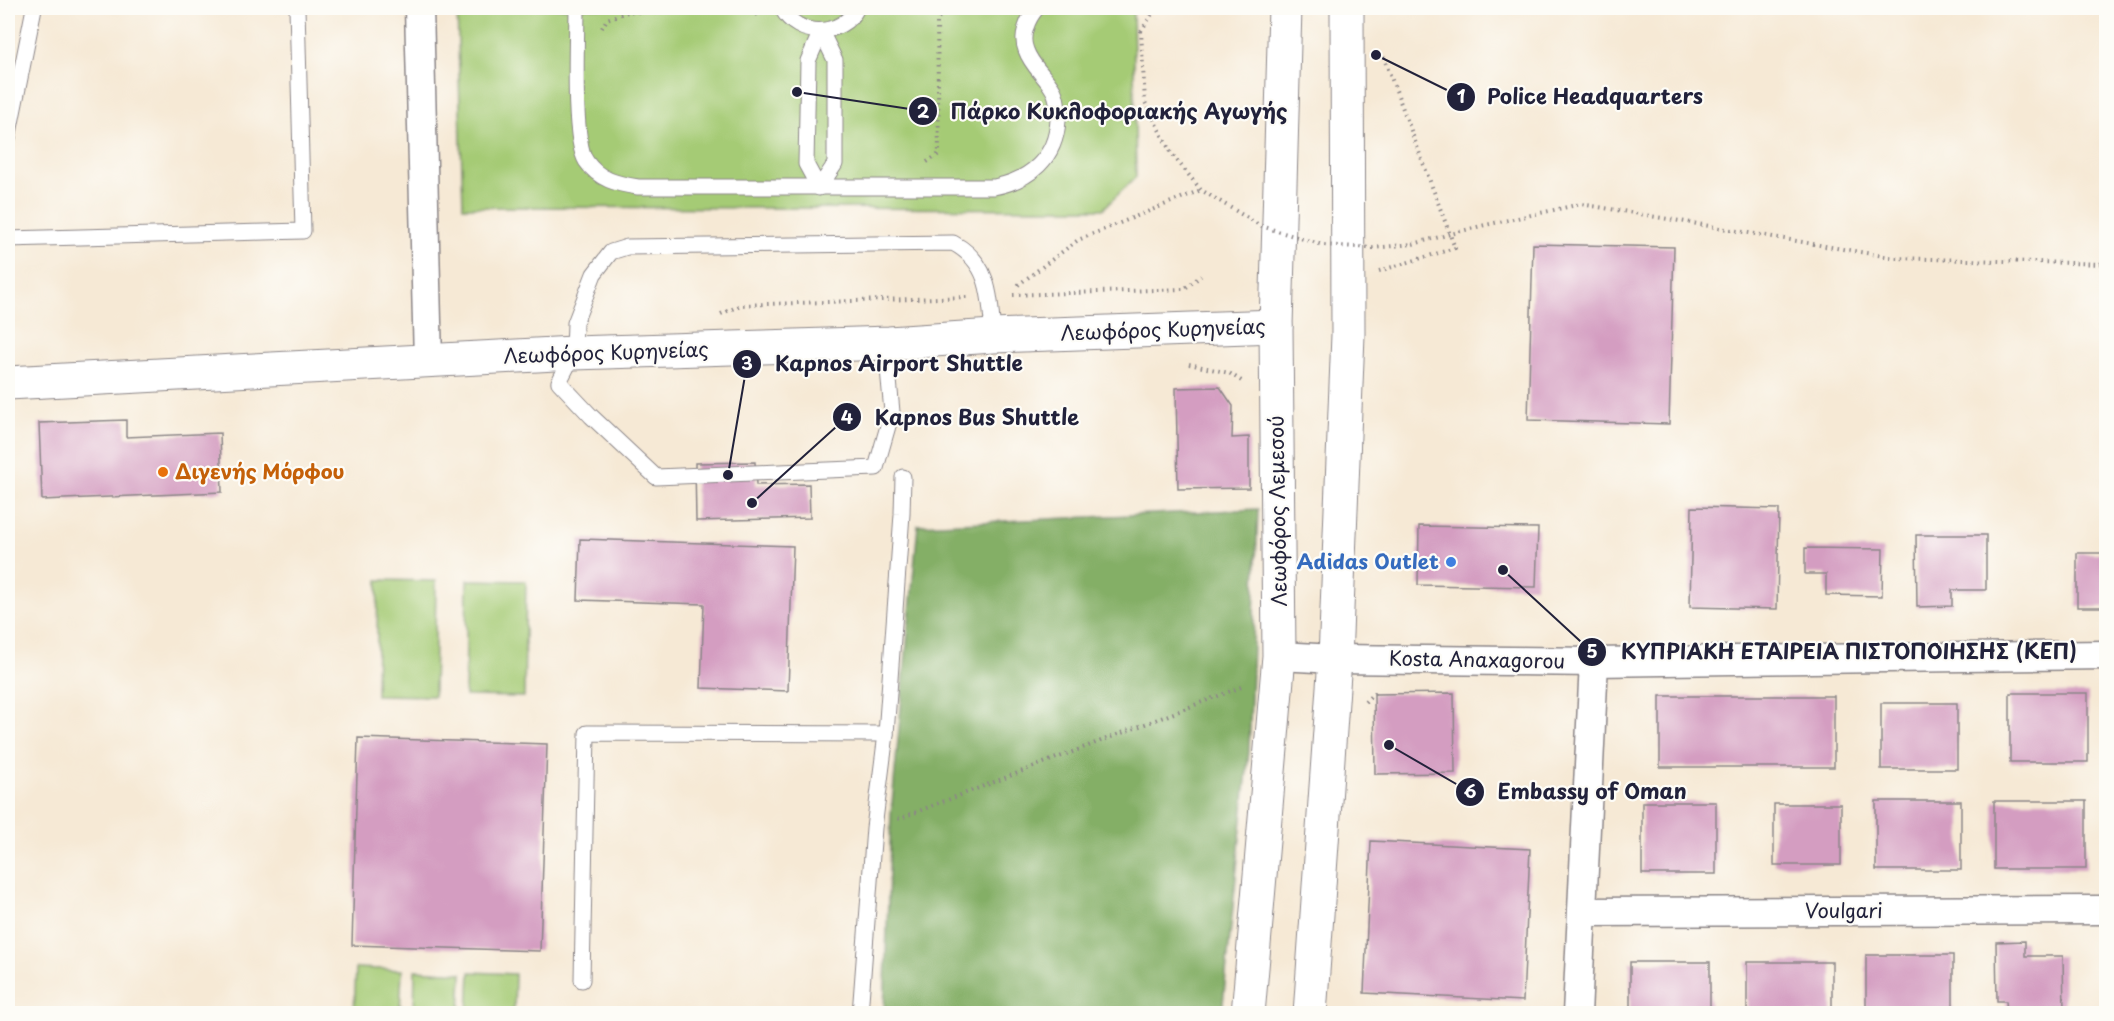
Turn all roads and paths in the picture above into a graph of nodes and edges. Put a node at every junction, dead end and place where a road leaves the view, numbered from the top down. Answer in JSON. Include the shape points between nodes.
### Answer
{"nodes":[{"id":1,"x":34,"y":8,"type":"edge"},
{"id":2,"x":297,"y":8,"type":"edge"},
{"id":3,"x":419,"y":8,"type":"edge"},
{"id":4,"x":577,"y":8,"type":"edge"},
{"id":5,"x":782,"y":8,"type":"edge"},
{"id":6,"x":857,"y":8,"type":"edge"},
{"id":7,"x":942,"y":8,"type":"edge"},
{"id":8,"x":1037,"y":8,"type":"edge"},
{"id":9,"x":1156,"y":8,"type":"edge"},
{"id":10,"x":1285,"y":8,"type":"edge"},
{"id":11,"x":1347,"y":8,"type":"edge"},
{"id":12,"x":766,"y":18,"type":"dead end"},
{"id":13,"x":821,"y":31,"type":"junction"},
{"id":14,"x":601,"y":38,"type":"dead end"},
{"id":15,"x":1379,"y":44,"type":"dead end"},
{"id":16,"x":8,"y":138,"type":"edge"},
{"id":17,"x":921,"y":164,"type":"dead end"},
{"id":18,"x":819,"y":188,"type":"junction"},
{"id":19,"x":1201,"y":190,"type":"junction"},
{"id":20,"x":1450,"y":235,"type":"junction"},
{"id":21,"x":8,"y":239,"type":"edge"},
{"id":22,"x":2106,"y":264,"type":"edge"},
{"id":23,"x":1372,"y":274,"type":"dead end"},
{"id":24,"x":1201,"y":276,"type":"dead end"},
{"id":25,"x":1018,"y":285,"type":"dead end"},
{"id":26,"x":1184,"y":289,"type":"dead end"},
{"id":27,"x":1276,"y":326,"type":"junction"},
{"id":28,"x":993,"y":336,"type":"junction"},
{"id":29,"x":889,"y":343,"type":"junction"},
{"id":30,"x":574,"y":353,"type":"junction"},
{"id":31,"x":428,"y":361,"type":"junction"},
{"id":32,"x":8,"y":383,"type":"edge"},
{"id":33,"x":903,"y":477,"type":"dead end"},
{"id":34,"x":2106,"y":655,"type":"edge"},
{"id":35,"x":1279,"y":656,"type":"junction"},
{"id":36,"x":1335,"y":659,"type":"junction"},
{"id":37,"x":1594,"y":662,"type":"junction"},
{"id":38,"x":1255,"y":682,"type":"dead end"},
{"id":39,"x":886,"y":734,"type":"junction"},
{"id":40,"x":874,"y":828,"type":"junction"},
{"id":41,"x":2106,"y":910,"type":"edge"},
{"id":42,"x":1582,"y":912,"type":"junction"},
{"id":43,"x":582,"y":980,"type":"dead end"},
{"id":44,"x":860,"y":1014,"type":"edge"},
{"id":45,"x":1248,"y":1014,"type":"edge"},
{"id":46,"x":1310,"y":1014,"type":"edge"},
{"id":47,"x":1577,"y":1014,"type":"edge"}],
"edges":[{"from":1,"to":16,"type":"lane"},
{"from":2,"to":21,"type":"lane","via":[[303,231]]},
{"from":3,"to":31,"type":"street"},
{"from":4,"to":18,"type":"lane","via":[[580,142],[585,160],[601,177],[638,187]]},
{"from":5,"to":13,"type":"lane","via":[[795,23]]},
{"from":6,"to":13,"type":"lane","via":[[848,21]]},
{"from":7,"to":17,"type":"path","via":[[937,22],[939,154]]},
{"from":8,"to":18,"type":"lane","via":[[1025,26],[1025,49],[1053,89],[1057,134],[1050,150],[1028,175],[994,187]]},
{"from":9,"to":19,"type":"path","bridge":true,"via":[[1141,31],[1145,102],[1171,153]]},
{"from":10,"to":27,"type":"main road","name":"Λεωφόρος Λεμεσού"},
{"from":11,"to":36,"type":"main road","via":[[1348,335]]},
{"from":12,"to":14,"type":"path","via":[[753,12],[627,12],[607,19]]},
{"from":13,"to":18,"type":"lane","via":[[808,61],[806,164]]},
{"from":13,"to":18,"type":"lane","via":[[835,60],[836,164]]},
{"from":15,"to":20,"type":"path"},
{"from":19,"to":20,"type":"path","bridge":true,"via":[[1261,226],[1333,245],[1373,248]]},
{"from":19,"to":25,"type":"path","via":[[1078,240]]},
{"from":20,"to":22,"type":"path","via":[[1581,204],[1895,258]]},
{"from":20,"to":23,"type":"path","via":[[1455,248]]},
{"from":24,"to":26,"type":"path"},
{"from":27,"to":28,"type":"main road","name":"Λεωφόρος Κυρηνείας"},
{"from":27,"to":35,"type":"main road","name":"Λεωφόρος Λεμεσού"},
{"from":28,"to":29,"type":"main road","name":"Λεωφόρος Κυρηνείας"},
{"from":28,"to":30,"type":"lane","via":[[989,286],[974,259],[953,243],[646,245],[611,252],[594,274],[575,323]]},
{"from":29,"to":30,"type":"main road","name":"Λεωφόρος Κυρηνείας"},
{"from":29,"to":30,"type":"lane","via":[[892,412],[876,468],[665,477],[656,477],[559,382]]},
{"from":30,"to":31,"type":"main road","name":"Λεωφόρος Κυρηνείας"},
{"from":31,"to":32,"type":"main road","name":"Λεωφόρος Κυρηνείας"},
{"from":33,"to":39,"type":"lane"},
{"from":34,"to":37,"type":"street","name":"Kosta Anaxagorou"},
{"from":35,"to":36,"type":"street","name":"Kosta Anaxagorou"},
{"from":35,"to":45,"type":"main road","name":"Λεωφόρος Λεμεσού"},
{"from":36,"to":37,"type":"street","name":"Kosta Anaxagorou"},
{"from":36,"to":46,"type":"main road"},
{"from":37,"to":42,"type":"street"},
{"from":38,"to":40,"type":"path"},
{"from":39,"to":40,"type":"lane"},
{"from":39,"to":43,"type":"lane","via":[[587,732]]},
{"from":40,"to":44,"type":"lane"},
{"from":41,"to":42,"type":"street","name":"Voulgari"},
{"from":42,"to":47,"type":"street"}]}
